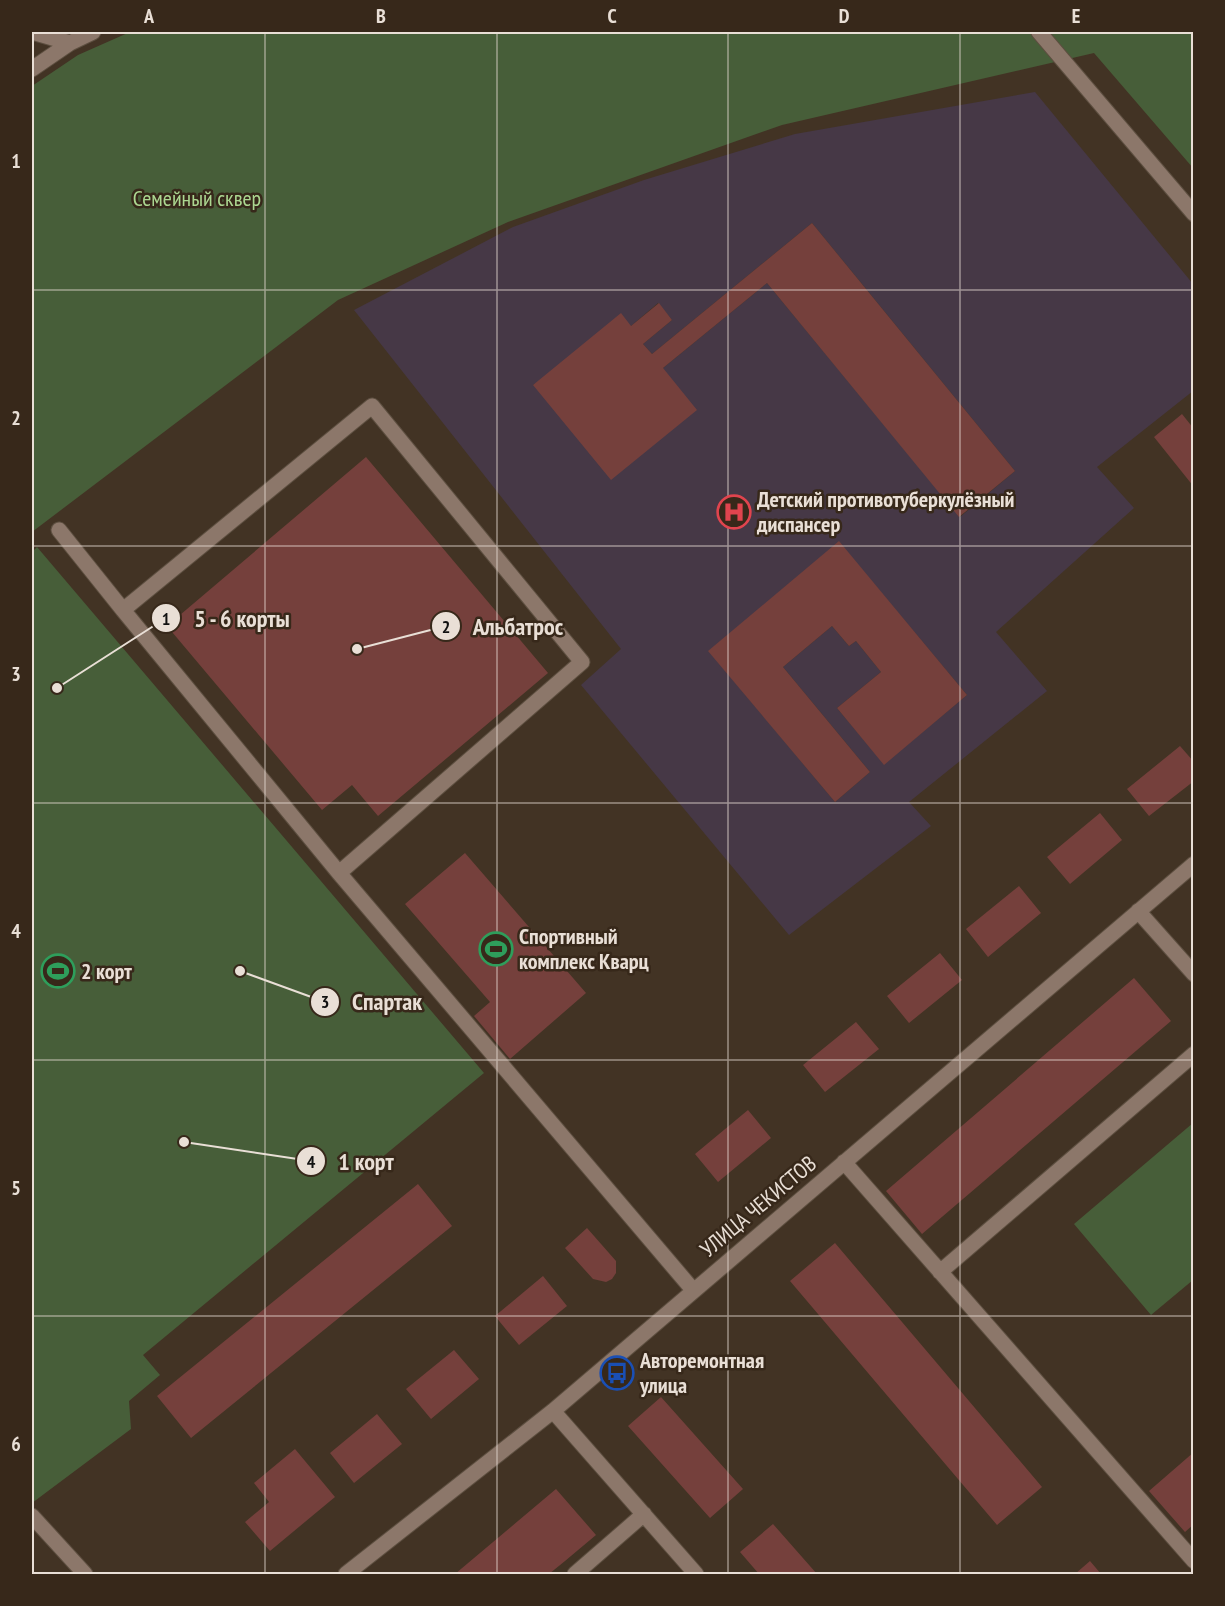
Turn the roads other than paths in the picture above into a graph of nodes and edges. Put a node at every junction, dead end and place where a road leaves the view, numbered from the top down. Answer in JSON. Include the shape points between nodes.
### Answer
{"nodes":[{"id":1,"x":32,"y":32,"type":"edge"},
{"id":2,"x":93,"y":32,"type":"edge"},
{"id":3,"x":1039,"y":32,"type":"edge"},
{"id":4,"x":70,"y":43,"type":"junction"},
{"id":5,"x":32,"y":69,"type":"edge"},
{"id":6,"x":1194,"y":214,"type":"edge"},
{"id":7,"x":59,"y":530,"type":"dead end"},
{"id":8,"x":123,"y":610,"type":"junction"},
{"id":9,"x":1194,"y":864,"type":"edge"},
{"id":10,"x":339,"y":873,"type":"junction"},
{"id":11,"x":1138,"y":911,"type":"junction"},
{"id":12,"x":1194,"y":974,"type":"edge"},
{"id":13,"x":1194,"y":1054,"type":"edge"},
{"id":14,"x":844,"y":1162,"type":"junction"},
{"id":15,"x":940,"y":1272,"type":"junction"},
{"id":16,"x":693,"y":1290,"type":"junction"},
{"id":17,"x":553,"y":1411,"type":"junction"},
{"id":18,"x":644,"y":1514,"type":"junction"},
{"id":19,"x":32,"y":1516,"type":"edge"},
{"id":20,"x":1194,"y":1562,"type":"edge"},
{"id":21,"x":85,"y":1575,"type":"edge"},
{"id":22,"x":346,"y":1575,"type":"edge"},
{"id":23,"x":575,"y":1575,"type":"edge"},
{"id":24,"x":696,"y":1575,"type":"edge"}],
"edges":[{"from":1,"to":4,"type":"street"},
{"from":2,"to":4,"type":"street"},
{"from":3,"to":6,"type":"street"},
{"from":4,"to":5,"type":"street"},
{"from":7,"to":8,"type":"street"},
{"from":8,"to":10,"type":"street"},
{"from":8,"to":10,"type":"street","via":[[372,406],[575,653],[582,662]]},
{"from":9,"to":11,"type":"street","name":"УЛИЦА ЧЕКИСТОВ"},
{"from":10,"to":16,"type":"street"},
{"from":11,"to":12,"type":"street"},
{"from":11,"to":14,"type":"street","name":"УЛИЦА ЧЕКИСТОВ"},
{"from":13,"to":15,"type":"street"},
{"from":14,"to":15,"type":"street"},
{"from":14,"to":16,"type":"street","name":"УЛИЦА ЧЕКИСТОВ"},
{"from":15,"to":20,"type":"street"},
{"from":16,"to":17,"type":"street","name":"УЛИЦА ЧЕКИСТОВ"},
{"from":17,"to":18,"type":"street"},
{"from":17,"to":22,"type":"street","name":"УЛИЦА ЧЕКИСТОВ"},
{"from":18,"to":23,"type":"street"},
{"from":18,"to":24,"type":"street"},
{"from":19,"to":21,"type":"street"}]}
